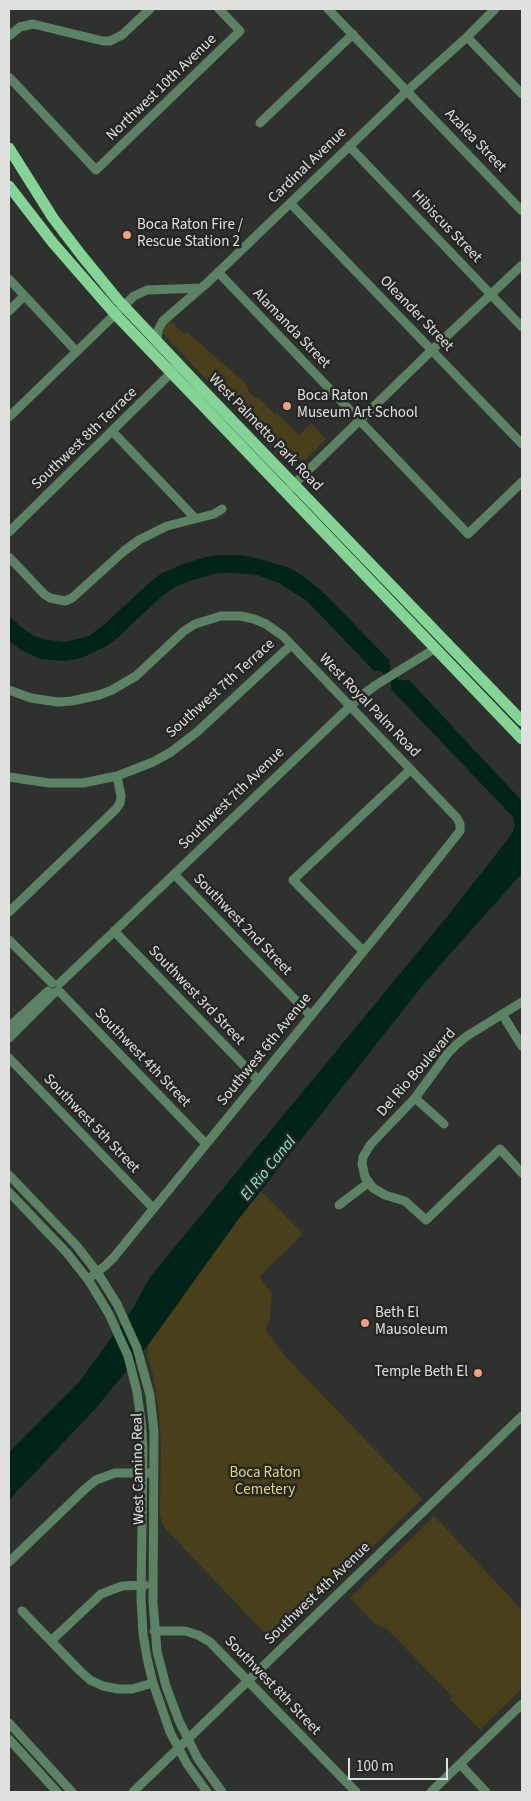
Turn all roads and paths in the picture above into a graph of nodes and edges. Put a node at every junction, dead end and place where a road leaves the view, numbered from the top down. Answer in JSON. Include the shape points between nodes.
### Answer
{"nodes":[{"id":1,"x":150,"y":9,"type":"edge"},
{"id":2,"x":219,"y":9,"type":"edge"},
{"id":3,"x":328,"y":9,"type":"edge"},
{"id":4,"x":495,"y":9,"type":"edge"},
{"id":5,"x":353,"y":34,"type":"junction"},
{"id":6,"x":9,"y":36,"type":"edge"},
{"id":7,"x":468,"y":37,"type":"junction"},
{"id":8,"x":9,"y":76,"type":"edge"},
{"id":9,"x":407,"y":90,"type":"junction"},
{"id":10,"x":522,"y":94,"type":"edge"},
{"id":11,"x":260,"y":123,"type":"dead end"},
{"id":12,"x":349,"y":146,"type":"junction"},
{"id":13,"x":9,"y":148,"type":"edge"},
{"id":14,"x":9,"y":186,"type":"edge"},
{"id":15,"x":290,"y":203,"type":"junction"},
{"id":16,"x":522,"y":211,"type":"edge"},
{"id":17,"x":522,"y":265,"type":"edge"},
{"id":18,"x":218,"y":272,"type":"junction"},
{"id":19,"x":9,"y":279,"type":"edge"},
{"id":20,"x":201,"y":288,"type":"junction"},
{"id":21,"x":491,"y":295,"type":"junction"},
{"id":22,"x":24,"y":296,"type":"junction"},
{"id":23,"x":124,"y":305,"type":"junction"},
{"id":24,"x":9,"y":311,"type":"edge"},
{"id":25,"x":115,"y":314,"type":"junction"},
{"id":26,"x":522,"y":327,"type":"edge"},
{"id":27,"x":157,"y":342,"type":"junction"},
{"id":28,"x":432,"y":350,"type":"junction"},
{"id":29,"x":76,"y":352,"type":"junction"},
{"id":30,"x":175,"y":369,"type":"junction"},
{"id":31,"x":9,"y":417,"type":"edge"},
{"id":32,"x":360,"y":421,"type":"junction"},
{"id":33,"x":112,"y":431,"type":"junction"},
{"id":34,"x":522,"y":444,"type":"edge"},
{"id":35,"x":522,"y":482,"type":"edge"},
{"id":36,"x":290,"y":489,"type":"junction"},
{"id":37,"x":222,"y":509,"type":"dead end"},
{"id":38,"x":195,"y":518,"type":"junction"},
{"id":39,"x":9,"y":532,"type":"edge"},
{"id":40,"x":9,"y":557,"type":"edge"},
{"id":41,"x":291,"y":645,"type":"junction"},
{"id":42,"x":436,"y":648,"type":"junction"},
{"id":43,"x":476,"y":673,"type":"junction"},
{"id":44,"x":9,"y":690,"type":"edge"},
{"id":45,"x":475,"y":690,"type":"junction"},
{"id":46,"x":350,"y":706,"type":"junction"},
{"id":47,"x":518,"y":717,"type":"edge"},
{"id":48,"x":522,"y":739,"type":"edge"},
{"id":49,"x":410,"y":770,"type":"junction"},
{"id":50,"x":117,"y":776,"type":"junction"},
{"id":51,"x":9,"y":777,"type":"edge"},
{"id":52,"x":458,"y":833,"type":"joint"},
{"id":53,"x":174,"y":874,"type":"junction"},
{"id":54,"x":9,"y":912,"type":"edge"},
{"id":55,"x":114,"y":931,"type":"junction"},
{"id":56,"x":9,"y":940,"type":"edge"},
{"id":57,"x":363,"y":952,"type":"junction"},
{"id":58,"x":55,"y":988,"type":"junction"},
{"id":59,"x":522,"y":1002,"type":"edge"},
{"id":60,"x":502,"y":1014,"type":"junction"},
{"id":61,"x":311,"y":1016,"type":"junction"},
{"id":62,"x":9,"y":1027,"type":"edge"},
{"id":63,"x":9,"y":1038,"type":"edge"},
{"id":64,"x":522,"y":1046,"type":"edge"},
{"id":65,"x":9,"y":1058,"type":"edge"},
{"id":66,"x":258,"y":1080,"type":"junction"},
{"id":67,"x":414,"y":1098,"type":"junction"},
{"id":68,"x":444,"y":1124,"type":"dead end"},
{"id":69,"x":206,"y":1144,"type":"junction"},
{"id":70,"x":522,"y":1173,"type":"edge"},
{"id":71,"x":9,"y":1175,"type":"edge"},
{"id":72,"x":368,"y":1183,"type":"junction"},
{"id":73,"x":9,"y":1192,"type":"edge"},
{"id":74,"x":339,"y":1205,"type":"dead end"},
{"id":75,"x":154,"y":1208,"type":"junction"},
{"id":76,"x":98,"y":1272,"type":"junction"},
{"id":77,"x":88,"y":1279,"type":"junction"},
{"id":78,"x":109,"y":1314,"type":"junction"},
{"id":79,"x":124,"y":1318,"type":"junction"},
{"id":80,"x":522,"y":1416,"type":"edge"},
{"id":81,"x":143,"y":1473,"type":"junction"},
{"id":82,"x":154,"y":1474,"type":"junction"},
{"id":83,"x":9,"y":1562,"type":"edge"},
{"id":84,"x":141,"y":1585,"type":"junction"},
{"id":85,"x":153,"y":1585,"type":"junction"},
{"id":86,"x":22,"y":1611,"type":"dead end"},
{"id":87,"x":154,"y":1631,"type":"junction"},
{"id":88,"x":51,"y":1641,"type":"junction"},
{"id":89,"x":248,"y":1680,"type":"junction"},
{"id":90,"x":153,"y":1683,"type":"junction"},
{"id":91,"x":522,"y":1704,"type":"edge"},
{"id":92,"x":9,"y":1723,"type":"edge"},
{"id":93,"x":9,"y":1739,"type":"edge"},
{"id":94,"x":187,"y":1740,"type":"junction"},
{"id":95,"x":22,"y":1745,"type":"junction"},
{"id":96,"x":178,"y":1748,"type":"junction"},
{"id":97,"x":460,"y":1764,"type":"junction"},
{"id":98,"x":64,"y":1783,"type":"junction"},
{"id":99,"x":57,"y":1791,"type":"edge"},
{"id":100,"x":72,"y":1792,"type":"edge"},
{"id":101,"x":133,"y":1792,"type":"edge"},
{"id":102,"x":207,"y":1792,"type":"edge"},
{"id":103,"x":222,"y":1792,"type":"edge"},
{"id":104,"x":356,"y":1792,"type":"edge"},
{"id":105,"x":431,"y":1792,"type":"edge"},
{"id":106,"x":486,"y":1792,"type":"edge"}],
"edges":[{"from":1,"to":6,"type":"street","via":[[122,35],[110,41],[33,24],[20,27]]},
{"from":2,"to":8,"type":"street","name":"Northwest 10th Avenue","via":[[240,31],[96,170]]},
{"from":3,"to":5,"type":"street","name":"Azalea Street"},
{"from":4,"to":7,"type":"street","name":"Cardinal Avenue"},
{"from":5,"to":9,"type":"street","name":"Azalea Street"},
{"from":5,"to":11,"type":"street"},
{"from":7,"to":9,"type":"street","name":"Cardinal Avenue"},
{"from":7,"to":10,"type":"street"},
{"from":9,"to":12,"type":"street","name":"Cardinal Avenue"},
{"from":9,"to":16,"type":"street","name":"Azalea Street"},
{"from":12,"to":15,"type":"street","name":"Cardinal Avenue"},
{"from":12,"to":21,"type":"street","name":"Hibiscus Street"},
{"from":13,"to":23,"type":"main road","name":"West Palmetto Park Road","via":[[62,231]]},
{"from":14,"to":25,"type":"main road","name":"West Palmetto Park Road","via":[[53,244]]},
{"from":15,"to":18,"type":"street","name":"Cardinal Avenue"},
{"from":15,"to":28,"type":"street","name":"Oleander Street"},
{"from":17,"to":21,"type":"street"},
{"from":18,"to":20,"type":"street","name":"Cardinal Avenue"},
{"from":18,"to":32,"type":"street","name":"Alamanda Street"},
{"from":19,"to":22,"type":"street"},
{"from":20,"to":23,"type":"street","via":[[147,290]]},
{"from":20,"to":27,"type":"street","name":"Cardinal Avenue","via":[[163,322]]},
{"from":21,"to":26,"type":"street","name":"Hibiscus Street"},
{"from":21,"to":28,"type":"street"},
{"from":22,"to":24,"type":"street"},
{"from":22,"to":29,"type":"street"},
{"from":23,"to":25,"type":"street"},
{"from":23,"to":27,"type":"main road","name":"West Palmetto Park Road"},
{"from":25,"to":29,"type":"street"},
{"from":25,"to":30,"type":"main road","name":"West Palmetto Park Road"},
{"from":27,"to":30,"type":"main road","name":"West Palmetto Park Road"},
{"from":28,"to":32,"type":"street"},
{"from":28,"to":34,"type":"street","name":"Oleander Street"},
{"from":29,"to":31,"type":"street"},
{"from":30,"to":33,"type":"street","name":"Southwest 8th Terrace"},
{"from":30,"to":36,"type":"main road","name":"West Palmetto Park Road"},
{"from":32,"to":35,"type":"street","name":"Alamanda Street","via":[[468,534]]},
{"from":32,"to":36,"type":"street"},
{"from":33,"to":38,"type":"street"},
{"from":33,"to":39,"type":"street","name":"Southwest 8th Terrace"},
{"from":36,"to":42,"type":"main road","name":"West Palmetto Park Road"},
{"from":36,"to":43,"type":"main road","name":"West Palmetto Park Road"},
{"from":37,"to":38,"type":"street"},
{"from":38,"to":40,"type":"street","via":[[167,526],[139,540],[65,601],[57,601],[44,594]]},
{"from":41,"to":44,"type":"street","name":"West Royal Palm Road","via":[[266,624],[241,616],[214,617],[184,631],[136,676],[99,695],[58,702],[31,698]]},
{"from":41,"to":46,"type":"street","name":"West Royal Palm Road"},
{"from":41,"to":50,"type":"street","name":"Southwest 7th Terrace","via":[[182,744],[153,762]]},
{"from":42,"to":43,"type":"main road","via":[[444,646],[466,668]]},
{"from":42,"to":45,"type":"main road","name":"West Palmetto Park Road"},
{"from":42,"to":46,"type":"street","name":"Southwest 7th Avenue","via":[[376,685]]},
{"from":43,"to":47,"type":"main road","name":"West Palmetto Park Road"},
{"from":45,"to":47,"type":"main road","via":[[484,692],[505,712]]},
{"from":45,"to":48,"type":"main road","name":"West Palmetto Park Road"},
{"from":46,"to":49,"type":"street","name":"West Royal Palm Road"},
{"from":46,"to":53,"type":"street","name":"Southwest 7th Avenue"},
{"from":49,"to":52,"type":"street","name":"West Royal Palm Road","via":[[457,818],[460,824]]},
{"from":49,"to":57,"type":"street","via":[[294,880]]},
{"from":50,"to":51,"type":"street","via":[[62,784]]},
{"from":50,"to":54,"type":"street","via":[[121,796],[116,809]]},
{"from":52,"to":57,"type":"street","name":"Southwest 6th Avenue"},
{"from":53,"to":55,"type":"street","name":"Southwest 7th Avenue"},
{"from":53,"to":61,"type":"street","name":"Southwest 2nd Street"},
{"from":55,"to":58,"type":"street","name":"Southwest 7th Avenue"},
{"from":55,"to":66,"type":"street","name":"Southwest 3rd Street"},
{"from":56,"to":58,"type":"street","name":"Southwest 4th Street"},
{"from":57,"to":61,"type":"street","name":"Southwest 6th Avenue"},
{"from":58,"to":62,"type":"street","name":"Southwest 7th Avenue"},
{"from":58,"to":63,"type":"street","name":"Southwest 7th Avenue"},
{"from":58,"to":69,"type":"street","name":"Southwest 4th Street"},
{"from":59,"to":60,"type":"street","name":"Del Rio Boulevard"},
{"from":60,"to":64,"type":"street"},
{"from":60,"to":67,"type":"street","name":"Del Rio Boulevard","via":[[457,1044]]},
{"from":61,"to":66,"type":"street","name":"Southwest 6th Avenue"},
{"from":65,"to":75,"type":"street","name":"Southwest 5th Street"},
{"from":66,"to":69,"type":"street","name":"Southwest 6th Avenue"},
{"from":67,"to":68,"type":"street"},
{"from":67,"to":72,"type":"street","name":"Del Rio Boulevard","via":[[366,1151],[362,1164]]},
{"from":69,"to":75,"type":"street","name":"Southwest 6th Avenue"},
{"from":70,"to":72,"type":"street","via":[[500,1150],[426,1220],[406,1201],[379,1192]]},
{"from":71,"to":76,"type":"street","name":"West Camino Real"},
{"from":72,"to":74,"type":"street"},
{"from":73,"to":77,"type":"street","name":"West Camino Real"},
{"from":75,"to":76,"type":"street","name":"Southwest 6th Avenue"},
{"from":76,"to":77,"type":"street","name":"Southwest 6th Avenue"},
{"from":76,"to":79,"type":"street","name":"West Camino Real"},
{"from":77,"to":78,"type":"street","name":"West Camino Real"},
{"from":78,"to":79,"type":"street"},
{"from":78,"to":81,"type":"street","name":"West Camino Real","via":[[132,1371],[141,1416]]},
{"from":79,"to":82,"type":"street","name":"West Camino Real","via":[[141,1361],[152,1407]]},
{"from":80,"to":89,"type":"street","name":"Southwest 4th Avenue"},
{"from":81,"to":82,"type":"street"},
{"from":81,"to":83,"type":"street","via":[[115,1473],[96,1480]]},
{"from":81,"to":84,"type":"street","name":"West Camino Real"},
{"from":82,"to":85,"type":"street","name":"West Camino Real"},
{"from":84,"to":85,"type":"street"},
{"from":84,"to":88,"type":"street","via":[[122,1586],[102,1594]]},
{"from":84,"to":90,"type":"street","name":"West Camino Real","via":[[143,1634]]},
{"from":85,"to":87,"type":"street","name":"West Camino Real"},
{"from":86,"to":88,"type":"street"},
{"from":87,"to":89,"type":"street","name":"Southwest 8th Street","via":[[178,1630],[198,1635],[210,1642]]},
{"from":87,"to":94,"type":"street","name":"West Camino Real","via":[[166,1686]]},
{"from":88,"to":90,"type":"street","via":[[84,1676],[103,1686],[125,1689]]},
{"from":89,"to":94,"type":"street","name":"Southwest 4th Avenue"},
{"from":89,"to":104,"type":"street","name":"Southwest 8th Street"},
{"from":90,"to":96,"type":"street","name":"West Camino Real"},
{"from":91,"to":97,"type":"street"},
{"from":92,"to":95,"type":"street"},
{"from":93,"to":95,"type":"street"},
{"from":94,"to":96,"type":"street","name":"Southwest 4th Avenue"},
{"from":94,"to":103,"type":"street","name":"West Camino Real"},
{"from":95,"to":98,"type":"street"},
{"from":95,"to":99,"type":"street"},
{"from":96,"to":101,"type":"street","name":"Southwest 4th Avenue"},
{"from":96,"to":102,"type":"street","name":"West Camino Real"},
{"from":97,"to":105,"type":"street"},
{"from":97,"to":106,"type":"street"},
{"from":98,"to":99,"type":"street"},
{"from":98,"to":100,"type":"street"}]}
